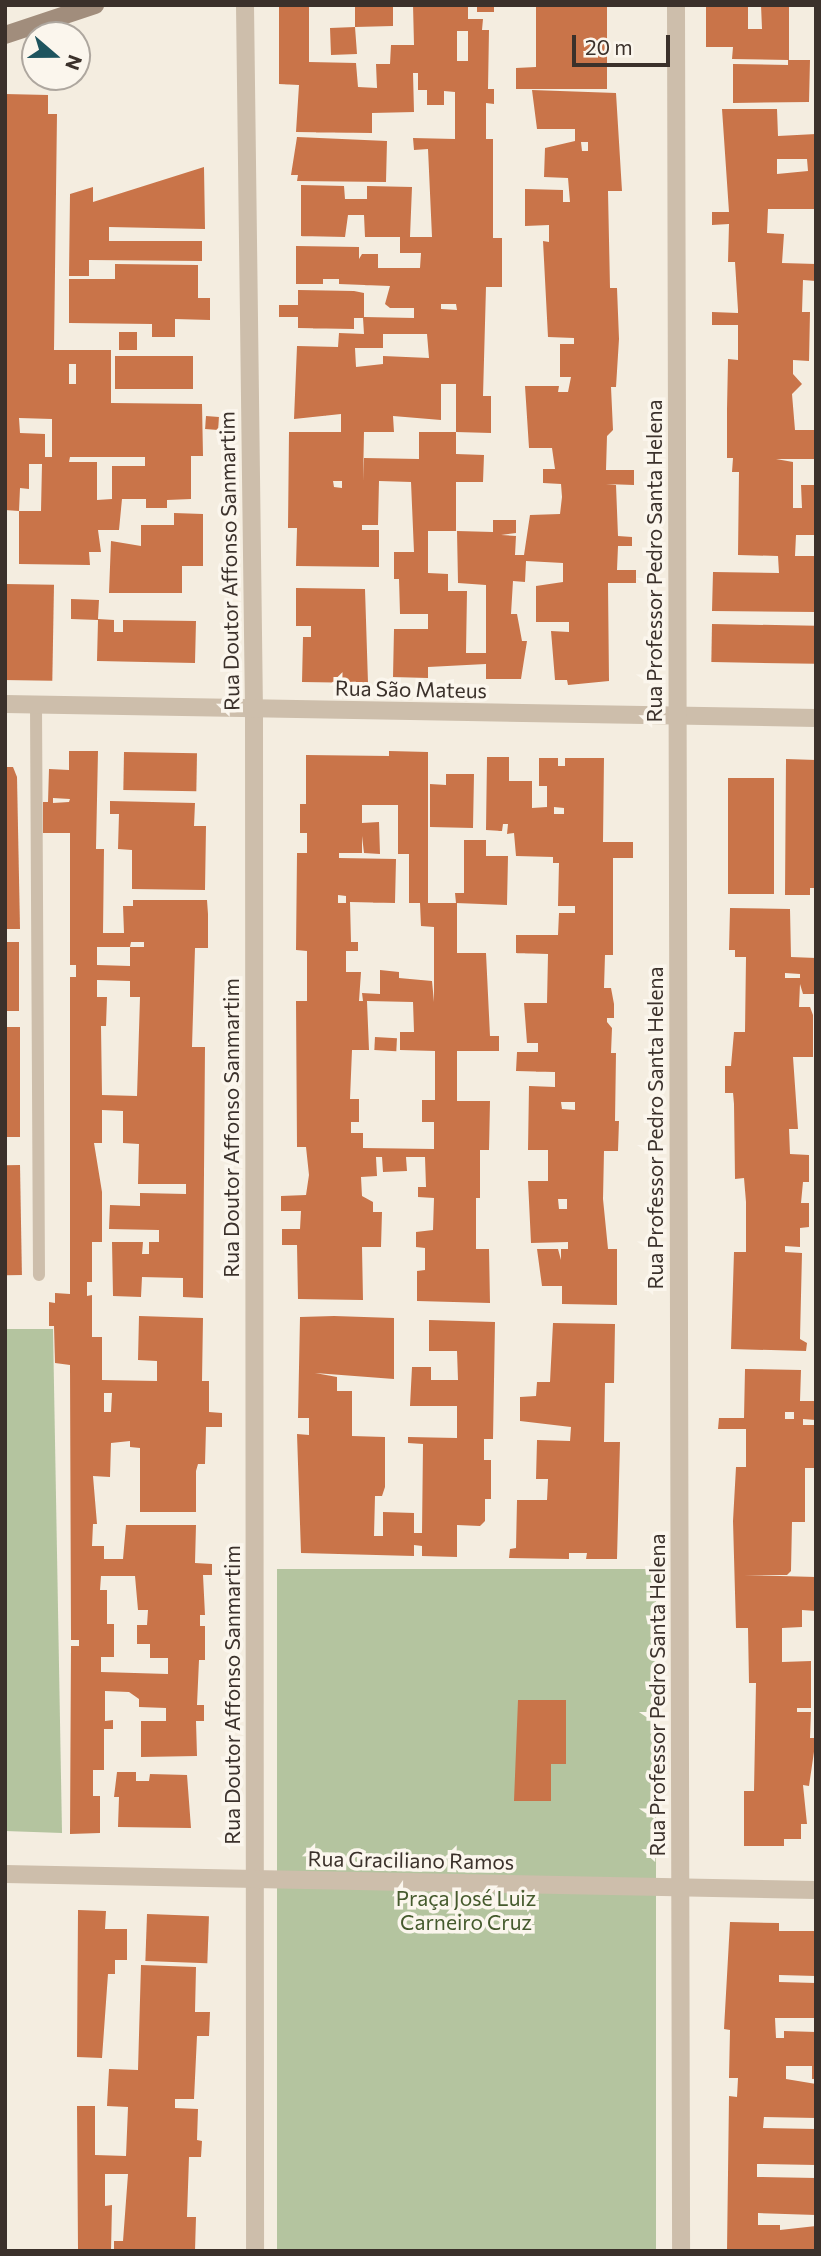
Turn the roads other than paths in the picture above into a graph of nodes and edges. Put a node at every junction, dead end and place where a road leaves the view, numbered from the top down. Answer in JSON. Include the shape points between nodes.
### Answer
{"nodes":[{"id":1,"x":95,"y":5,"type":"edge"},
{"id":2,"x":245,"y":5,"type":"edge"},
{"id":3,"x":676,"y":5,"type":"edge"},
{"id":4,"x":5,"y":35,"type":"edge"},
{"id":5,"x":5,"y":705,"type":"edge"},
{"id":6,"x":37,"y":705,"type":"junction"},
{"id":7,"x":254,"y":709,"type":"junction"},
{"id":8,"x":677,"y":716,"type":"junction"},
{"id":9,"x":816,"y":718,"type":"edge"},
{"id":10,"x":40,"y":1275,"type":"dead end"},
{"id":11,"x":5,"y":1874,"type":"edge"},
{"id":12,"x":255,"y":1879,"type":"junction"},
{"id":13,"x":680,"y":1888,"type":"junction"},
{"id":14,"x":816,"y":1890,"type":"edge"},
{"id":15,"x":255,"y":2251,"type":"edge"},
{"id":16,"x":681,"y":2251,"type":"edge"}],
"edges":[{"from":1,"to":4,"type":"main road"},
{"from":2,"to":7,"type":"street","name":"Rua Doutor Affonso Sanmartim"},
{"from":3,"to":8,"type":"street","name":"Rua Professor Pedro Santa Helena"},
{"from":5,"to":6,"type":"street","name":"Rua São Mateus"},
{"from":6,"to":7,"type":"street","name":"Rua São Mateus"},
{"from":6,"to":10,"type":"lane"},
{"from":7,"to":8,"type":"street","name":"Rua São Mateus"},
{"from":7,"to":12,"type":"street","name":"Rua Doutor Affonso Sanmartim"},
{"from":8,"to":9,"type":"street","name":"Rua São Mateus"},
{"from":8,"to":13,"type":"street","name":"Rua Professor Pedro Santa Helena"},
{"from":11,"to":12,"type":"street","name":"Rua Graciliano Ramos"},
{"from":12,"to":13,"type":"street","name":"Rua Graciliano Ramos"},
{"from":12,"to":15,"type":"street","name":"Rua Doutor Affonso Sanmartim"},
{"from":13,"to":14,"type":"street","name":"Rua Graciliano Ramos"},
{"from":13,"to":16,"type":"street","name":"Rua Professor Pedro Santa Helena"}]}
